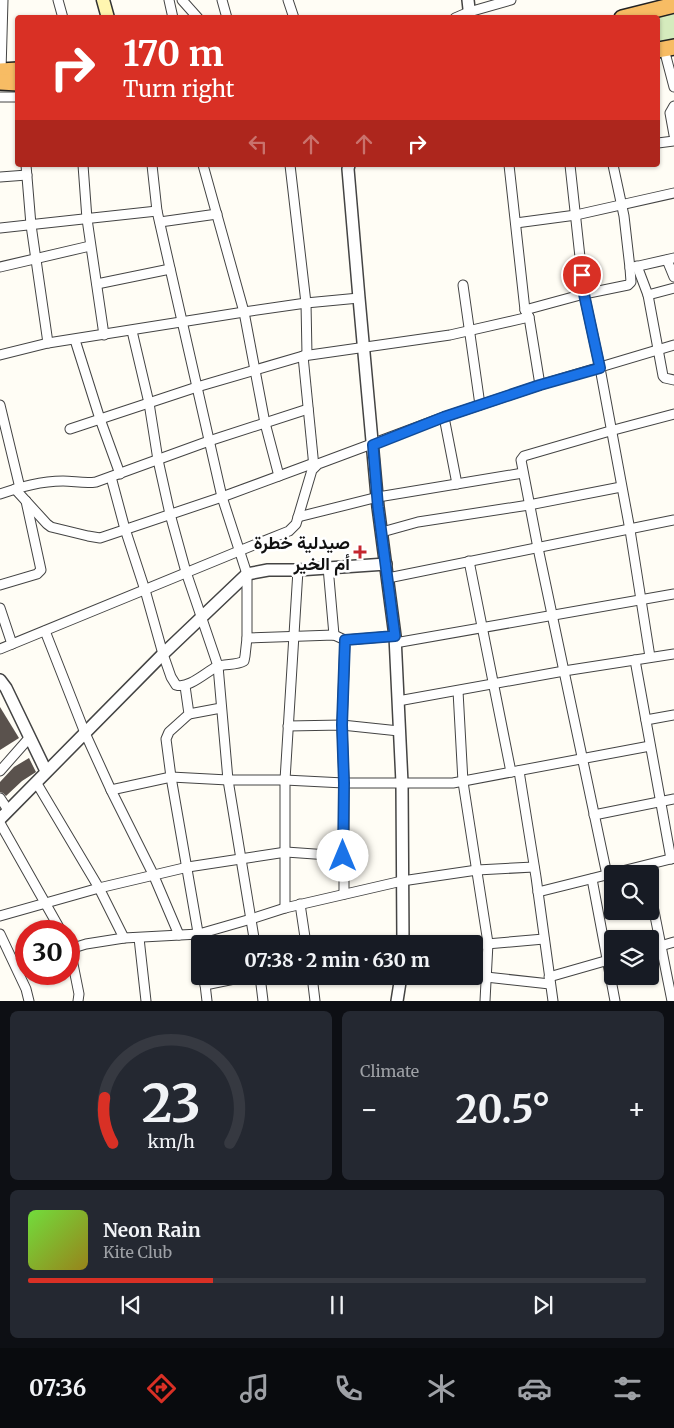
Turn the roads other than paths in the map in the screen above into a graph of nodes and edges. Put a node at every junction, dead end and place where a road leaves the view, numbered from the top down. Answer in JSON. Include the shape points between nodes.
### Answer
{"nodes":[{"id":1,"x":3,"y":0,"type":"edge"},
{"id":2,"x":58,"y":0,"type":"edge"},
{"id":3,"x":103,"y":0,"type":"edge"},
{"id":4,"x":168,"y":0,"type":"edge"},
{"id":5,"x":182,"y":0,"type":"edge"},
{"id":6,"x":222,"y":0,"type":"edge"},
{"id":7,"x":288,"y":0,"type":"edge"},
{"id":8,"x":511,"y":0,"type":"edge"},
{"id":9,"x":674,"y":5,"type":"edge"},
{"id":10,"x":469,"y":10,"type":"edge"},
{"id":11,"x":62,"y":15,"type":"edge"},
{"id":12,"x":107,"y":15,"type":"edge"},
{"id":13,"x":171,"y":15,"type":"edge"},
{"id":14,"x":195,"y":15,"type":"edge"},
{"id":15,"x":225,"y":15,"type":"edge"},
{"id":16,"x":293,"y":15,"type":"edge"},
{"id":17,"x":634,"y":15,"type":"edge"},
{"id":18,"x":665,"y":48,"type":"edge"},
{"id":19,"x":15,"y":70,"type":"edge"},
{"id":20,"x":0,"y":71,"type":"edge"},
{"id":21,"x":0,"y":82,"type":"edge"},
{"id":22,"x":15,"y":83,"type":"edge"},
{"id":23,"x":674,"y":87,"type":"edge"},
{"id":24,"x":0,"y":97,"type":"edge"},
{"id":25,"x":15,"y":98,"type":"edge"},
{"id":26,"x":673,"y":110,"type":"edge"},
{"id":27,"x":674,"y":135,"type":"edge"},
{"id":28,"x":674,"y":141,"type":"edge"},
{"id":29,"x":660,"y":143,"type":"edge"},
{"id":30,"x":83,"y":167,"type":"edge"},
{"id":31,"x":152,"y":167,"type":"edge"},
{"id":32,"x":204,"y":167,"type":"edge"},
{"id":33,"x":290,"y":167,"type":"edge"},
{"id":34,"x":350,"y":167,"type":"edge"},
{"id":35,"x":509,"y":167,"type":"edge"},
{"id":36,"x":570,"y":167,"type":"edge"},
{"id":37,"x":613,"y":167,"type":"edge"},
{"id":38,"x":27,"y":170,"type":"edge"},
{"id":39,"x":0,"y":177,"type":"edge"},
{"id":40,"x":674,"y":193,"type":"edge"},
{"id":41,"x":620,"y":205,"type":"junction"},
{"id":42,"x":157,"y":211,"type":"junction"},
{"id":43,"x":217,"y":214,"type":"junction"},
{"id":44,"x":576,"y":215,"type":"junction"},
{"id":45,"x":87,"y":219,"type":"junction"},
{"id":46,"x":160,"y":222,"type":"junction"},
{"id":47,"x":516,"y":223,"type":"junction"},
{"id":48,"x":31,"y":225,"type":"junction"},
{"id":49,"x":0,"y":228,"type":"edge"},
{"id":50,"x":90,"y":246,"type":"junction"},
{"id":51,"x":35,"y":258,"type":"junction"},
{"id":52,"x":671,"y":259,"type":"edge"},
{"id":53,"x":0,"y":267,"type":"edge"},
{"id":54,"x":634,"y":267,"type":"junction"},
{"id":55,"x":170,"y":269,"type":"junction"},
{"id":56,"x":674,"y":277,"type":"edge"},
{"id":57,"x":97,"y":284,"type":"junction"},
{"id":58,"x":462,"y":285,"type":"dead end"},
{"id":59,"x":674,"y":288,"type":"edge"},
{"id":60,"x":584,"y":294,"type":"junction"},
{"id":61,"x":648,"y":295,"type":"junction"},
{"id":62,"x":359,"y":298,"type":"junction"},
{"id":63,"x":306,"y":303,"type":"junction"},
{"id":64,"x":244,"y":312,"type":"junction"},
{"id":65,"x":527,"y":314,"type":"junction"},
{"id":66,"x":183,"y":323,"type":"junction"},
{"id":67,"x":469,"y":330,"type":"junction"},
{"id":68,"x":132,"y":331,"type":"junction"},
{"id":69,"x":104,"y":335,"type":"junction"},
{"id":70,"x":75,"y":340,"type":"junction"},
{"id":71,"x":48,"y":344,"type":"junction"},
{"id":72,"x":674,"y":345,"type":"edge"},
{"id":73,"x":364,"y":347,"type":"junction"},
{"id":74,"x":658,"y":350,"type":"junction"},
{"id":75,"x":0,"y":355,"type":"edge"},
{"id":76,"x":305,"y":355,"type":"junction"},
{"id":77,"x":600,"y":368,"type":"junction"},
{"id":78,"x":255,"y":369,"type":"junction"},
{"id":79,"x":674,"y":380,"type":"edge"},
{"id":80,"x":540,"y":385,"type":"junction"},
{"id":81,"x":197,"y":387,"type":"junction"},
{"id":82,"x":149,"y":403,"type":"junction"},
{"id":83,"x":0,"y":405,"type":"edge"},
{"id":84,"x":480,"y":405,"type":"junction"},
{"id":85,"x":308,"y":409,"type":"junction"},
{"id":86,"x":674,"y":414,"type":"edge"},
{"id":87,"x":444,"y":417,"type":"junction"},
{"id":88,"x":100,"y":419,"type":"junction"},
{"id":89,"x":265,"y":423,"type":"junction"},
{"id":90,"x":70,"y":429,"type":"dead end"},
{"id":91,"x":610,"y":431,"type":"junction"},
{"id":92,"x":209,"y":441,"type":"junction"},
{"id":93,"x":373,"y":445,"type":"junction"},
{"id":94,"x":158,"y":460,"type":"junction"},
{"id":95,"x":314,"y":465,"type":"junction"},
{"id":96,"x":523,"y":473,"type":"junction"},
{"id":97,"x":120,"y":474,"type":"junction"},
{"id":98,"x":279,"y":476,"type":"junction"},
{"id":99,"x":111,"y":477,"type":"junction"},
{"id":100,"x":456,"y":484,"type":"junction"},
{"id":101,"x":622,"y":487,"type":"junction"},
{"id":102,"x":18,"y":488,"type":"junction"},
{"id":103,"x":0,"y":494,"type":"edge"},
{"id":104,"x":222,"y":497,"type":"junction"},
{"id":105,"x":378,"y":497,"type":"junction"},
{"id":106,"x":26,"y":501,"type":"junction"},
{"id":107,"x":529,"y":505,"type":"junction"},
{"id":108,"x":170,"y":514,"type":"junction"},
{"id":109,"x":298,"y":517,"type":"junction"},
{"id":110,"x":674,"y":520,"type":"edge"},
{"id":111,"x":125,"y":529,"type":"junction"},
{"id":112,"x":630,"y":530,"type":"junction"},
{"id":113,"x":382,"y":532,"type":"junction"},
{"id":114,"x":538,"y":548,"type":"junction"},
{"id":115,"x":239,"y":551,"type":"junction"},
{"id":116,"x":469,"y":561,"type":"junction"},
{"id":117,"x":386,"y":564,"type":"junction"},
{"id":118,"x":328,"y":567,"type":"junction"},
{"id":119,"x":298,"y":570,"type":"junction"},
{"id":120,"x":186,"y":572,"type":"junction"},
{"id":121,"x":246,"y":574,"type":"junction"},
{"id":122,"x":388,"y":578,"type":"junction"},
{"id":123,"x":0,"y":584,"type":"edge"},
{"id":124,"x":145,"y":590,"type":"junction"},
{"id":125,"x":674,"y":594,"type":"edge"},
{"id":126,"x":641,"y":600,"type":"junction"},
{"id":127,"x":0,"y":608,"type":"edge"},
{"id":128,"x":202,"y":616,"type":"junction"},
{"id":129,"x":552,"y":616,"type":"junction"},
{"id":130,"x":482,"y":627,"type":"junction"},
{"id":131,"x":45,"y":631,"type":"junction"},
{"id":132,"x":334,"y":635,"type":"junction"},
{"id":133,"x":294,"y":636,"type":"junction"},
{"id":134,"x":247,"y":638,"type":"junction"},
{"id":135,"x":345,"y":640,"type":"junction"},
{"id":136,"x":395,"y":640,"type":"junction"},
{"id":137,"x":12,"y":644,"type":"junction"},
{"id":138,"x":0,"y":649,"type":"edge"},
{"id":139,"x":163,"y":654,"type":"junction"},
{"id":140,"x":674,"y":654,"type":"edge"},
{"id":141,"x":650,"y":657,"type":"junction"},
{"id":142,"x":635,"y":660,"type":"junction"},
{"id":143,"x":218,"y":666,"type":"junction"},
{"id":144,"x":564,"y":671,"type":"junction"},
{"id":145,"x":0,"y":680,"type":"edge"},
{"id":146,"x":494,"y":684,"type":"junction"},
{"id":147,"x":185,"y":686,"type":"junction"},
{"id":148,"x":458,"y":691,"type":"junction"},
{"id":149,"x":398,"y":702,"type":"junction"},
{"id":150,"x":221,"y":708,"type":"junction"},
{"id":151,"x":189,"y":714,"type":"junction"},
{"id":152,"x":674,"y":715,"type":"edge"},
{"id":153,"x":646,"y":720,"type":"junction"},
{"id":154,"x":342,"y":725,"type":"junction"},
{"id":155,"x":288,"y":726,"type":"junction"},
{"id":156,"x":399,"y":731,"type":"junction"},
{"id":157,"x":85,"y":733,"type":"junction"},
{"id":158,"x":30,"y":738,"type":"junction"},
{"id":159,"x":650,"y":746,"type":"junction"},
{"id":160,"x":583,"y":760,"type":"junction"},
{"id":161,"x":0,"y":771,"type":"edge"},
{"id":162,"x":46,"y":771,"type":"junction"},
{"id":163,"x":515,"y":772,"type":"junction"},
{"id":164,"x":171,"y":777,"type":"junction"},
{"id":165,"x":228,"y":780,"type":"junction"},
{"id":166,"x":285,"y":780,"type":"junction"},
{"id":167,"x":36,"y":782,"type":"junction"},
{"id":168,"x":463,"y":782,"type":"junction"},
{"id":169,"x":344,"y":783,"type":"junction"},
{"id":170,"x":402,"y":783,"type":"junction"},
{"id":171,"x":111,"y":790,"type":"junction"},
{"id":172,"x":0,"y":798,"type":"edge"},
{"id":173,"x":674,"y":799,"type":"edge"},
{"id":174,"x":660,"y":802,"type":"junction"},
{"id":175,"x":594,"y":814,"type":"junction"},
{"id":176,"x":4,"y":815,"type":"edge"},
{"id":177,"x":0,"y":823,"type":"edge"},
{"id":178,"x":286,"y":852,"type":"junction"},
{"id":179,"x":343,"y":856,"type":"junction"},
{"id":180,"x":673,"y":858,"type":"edge"},
{"id":181,"x":242,"y":859,"type":"junction"},
{"id":182,"x":605,"y":865,"type":"edge"},
{"id":183,"x":656,"y":865,"type":"edge"},
{"id":184,"x":188,"y":867,"type":"junction"},
{"id":185,"x":534,"y":867,"type":"junction"},
{"id":186,"x":477,"y":870,"type":"junction"},
{"id":187,"x":153,"y":874,"type":"junction"},
{"id":188,"x":604,"y":876,"type":"edge"},
{"id":189,"x":592,"y":878,"type":"junction"},
{"id":190,"x":402,"y":881,"type":"junction"},
{"id":191,"x":99,"y":888,"type":"junction"},
{"id":192,"x":538,"y":892,"type":"junction"},
{"id":193,"x":344,"y":894,"type":"junction"},
{"id":194,"x":45,"y":903,"type":"junction"},
{"id":195,"x":300,"y":904,"type":"junction"},
{"id":196,"x":285,"y":908,"type":"junction"},
{"id":197,"x":0,"y":916,"type":"edge"},
{"id":198,"x":251,"y":919,"type":"junction"},
{"id":199,"x":55,"y":920,"type":"edge"},
{"id":200,"x":656,"y":920,"type":"edge"},
{"id":201,"x":604,"y":933,"type":"edge"},
{"id":202,"x":0,"y":934,"type":"edge"},
{"id":203,"x":179,"y":935,"type":"junction"},
{"id":204,"x":199,"y":935,"type":"edge"},
{"id":205,"x":210,"y":935,"type":"edge"},
{"id":206,"x":254,"y":935,"type":"edge"},
{"id":207,"x":305,"y":935,"type":"edge"},
{"id":208,"x":403,"y":935,"type":"edge"},
{"id":209,"x":191,"y":937,"type":"edge"},
{"id":210,"x":124,"y":938,"type":"junction"},
{"id":211,"x":139,"y":938,"type":"junction"},
{"id":212,"x":544,"y":939,"type":"junction"},
{"id":213,"x":674,"y":942,"type":"edge"},
{"id":214,"x":483,"y":943,"type":"edge"},
{"id":215,"x":488,"y":943,"type":"junction"},
{"id":216,"x":80,"y":946,"type":"edge"},
{"id":217,"x":661,"y":946,"type":"junction"},
{"id":218,"x":604,"y":962,"type":"edge"},
{"id":219,"x":486,"y":977,"type":"junction"},
{"id":220,"x":550,"y":980,"type":"junction"},
{"id":221,"x":77,"y":985,"type":"edge"},
{"id":222,"x":205,"y":985,"type":"edge"},
{"id":223,"x":261,"y":985,"type":"edge"},
{"id":224,"x":313,"y":985,"type":"edge"},
{"id":225,"x":401,"y":985,"type":"edge"},
{"id":226,"x":613,"y":985,"type":"edge"},
{"id":227,"x":400,"y":999,"type":"edge"},
{"id":228,"x":30,"y":1000,"type":"edge"},
{"id":229,"x":78,"y":1000,"type":"edge"},
{"id":230,"x":146,"y":1000,"type":"edge"},
{"id":231,"x":207,"y":1000,"type":"edge"},
{"id":232,"x":263,"y":1000,"type":"edge"},
{"id":233,"x":315,"y":1000,"type":"edge"},
{"id":234,"x":485,"y":1000,"type":"edge"},
{"id":235,"x":553,"y":1000,"type":"edge"},
{"id":236,"x":615,"y":1000,"type":"edge"},
{"id":237,"x":672,"y":1000,"type":"edge"}],
"edges":[{"from":1,"to":20,"type":"street"},
{"from":2,"to":11,"type":"street"},
{"from":3,"to":12,"type":"main road"},
{"from":4,"to":13,"type":"street"},
{"from":5,"to":14,"type":"street"},
{"from":6,"to":15,"type":"street"},
{"from":7,"to":16,"type":"street"},
{"from":8,"to":10,"type":"street"},
{"from":9,"to":17,"type":"highway"},
{"from":18,"to":23,"type":"street"},
{"from":19,"to":20,"type":"highway"},
{"from":21,"to":22,"type":"highway"},
{"from":24,"to":25,"type":"street"},
{"from":26,"to":27,"type":"street"},
{"from":28,"to":29,"type":"street"},
{"from":30,"to":45,"type":"street"},
{"from":31,"to":42,"type":"street"},
{"from":32,"to":43,"type":"street"},
{"from":33,"to":63,"type":"street"},
{"from":34,"to":62,"type":"street"},
{"from":35,"to":47,"type":"street"},
{"from":36,"to":44,"type":"street"},
{"from":37,"to":41,"type":"street"},
{"from":38,"to":39,"type":"street"},
{"from":38,"to":48,"type":"street"},
{"from":40,"to":41,"type":"street"},
{"from":41,"to":44,"type":"street"},
{"from":41,"to":54,"type":"street"},
{"from":42,"to":45,"type":"street"},
{"from":42,"to":46,"type":"street"},
{"from":43,"to":46,"type":"street"},
{"from":43,"to":64,"type":"street"},
{"from":44,"to":47,"type":"street"},
{"from":44,"to":60,"type":"street"},
{"from":45,"to":48,"type":"street"},
{"from":45,"to":50,"type":"street"},
{"from":46,"to":55,"type":"street"},
{"from":47,"to":65,"type":"street"},
{"from":48,"to":49,"type":"street"},
{"from":48,"to":51,"type":"street"},
{"from":50,"to":51,"type":"street"},
{"from":50,"to":57,"type":"street"},
{"from":51,"to":53,"type":"street"},
{"from":51,"to":71,"type":"street"},
{"from":52,"to":54,"type":"street"},
{"from":52,"to":56,"type":"street"},
{"from":54,"to":60,"type":"street","via":[[628,285]]},
{"from":54,"to":61,"type":"street"},
{"from":55,"to":57,"type":"street"},
{"from":55,"to":66,"type":"street"},
{"from":57,"to":69,"type":"street"},
{"from":58,"to":67,"type":"street"},
{"from":59,"to":61,"type":"street"},
{"from":60,"to":65,"type":"street"},
{"from":60,"to":77,"type":"street"},
{"from":61,"to":74,"type":"street"},
{"from":62,"to":63,"type":"street"},
{"from":62,"to":73,"type":"street"},
{"from":63,"to":64,"type":"street"},
{"from":63,"to":76,"type":"street"},
{"from":64,"to":66,"type":"street"},
{"from":64,"to":78,"type":"street"},
{"from":65,"to":67,"type":"street"},
{"from":65,"to":80,"type":"street"},
{"from":66,"to":68,"type":"street"},
{"from":66,"to":81,"type":"street"},
{"from":67,"to":73,"type":"street"},
{"from":67,"to":84,"type":"street"},
{"from":68,"to":69,"type":"street"},
{"from":68,"to":82,"type":"street"},
{"from":69,"to":70,"type":"street"},
{"from":70,"to":71,"type":"street"},
{"from":70,"to":88,"type":"street"},
{"from":71,"to":75,"type":"street"},
{"from":72,"to":74,"type":"street"},
{"from":73,"to":76,"type":"street"},
{"from":73,"to":93,"type":"street"},
{"from":74,"to":77,"type":"street"},
{"from":74,"to":79,"type":"street","via":[[663,376]]},
{"from":76,"to":78,"type":"street"},
{"from":76,"to":85,"type":"street"},
{"from":77,"to":80,"type":"street"},
{"from":77,"to":91,"type":"street"},
{"from":78,"to":81,"type":"street"},
{"from":78,"to":89,"type":"street"},
{"from":80,"to":84,"type":"street"},
{"from":81,"to":82,"type":"street"},
{"from":81,"to":92,"type":"street"},
{"from":82,"to":88,"type":"street"},
{"from":82,"to":94,"type":"street"},
{"from":83,"to":102,"type":"street"},
{"from":84,"to":87,"type":"street"},
{"from":85,"to":89,"type":"street"},
{"from":85,"to":95,"type":"street"},
{"from":86,"to":91,"type":"street"},
{"from":87,"to":93,"type":"street"},
{"from":87,"to":100,"type":"street"},
{"from":88,"to":90,"type":"street"},
{"from":88,"to":97,"type":"street"},
{"from":89,"to":92,"type":"street"},
{"from":89,"to":98,"type":"street"},
{"from":91,"to":96,"type":"street","via":[[523,456],[520,460]]},
{"from":91,"to":101,"type":"street"},
{"from":92,"to":94,"type":"street"},
{"from":92,"to":104,"type":"street"},
{"from":93,"to":95,"type":"street"},
{"from":93,"to":105,"type":"street"},
{"from":94,"to":97,"type":"street"},
{"from":94,"to":108,"type":"street"},
{"from":95,"to":98,"type":"street"},
{"from":95,"to":109,"type":"street"},
{"from":96,"to":100,"type":"street"},
{"from":96,"to":107,"type":"street"},
{"from":97,"to":99,"type":"street"},
{"from":98,"to":104,"type":"street"},
{"from":99,"to":102,"type":"street","via":[[90,483],[54,482]]},
{"from":99,"to":111,"type":"street"},
{"from":100,"to":105,"type":"street"},
{"from":101,"to":107,"type":"street"},
{"from":101,"to":112,"type":"street"},
{"from":102,"to":103,"type":"street"},
{"from":102,"to":106,"type":"street"},
{"from":104,"to":108,"type":"street"},
{"from":104,"to":115,"type":"street"},
{"from":105,"to":109,"type":"street"},
{"from":105,"to":113,"type":"street"},
{"from":106,"to":111,"type":"street","via":[[47,524],[57,529],[100,538]]},
{"from":106,"to":123,"type":"street","via":[[41,570]]},
{"from":107,"to":113,"type":"street","via":[[418,522]]},
{"from":107,"to":114,"type":"street"},
{"from":108,"to":111,"type":"street"},
{"from":108,"to":120,"type":"street"},
{"from":109,"to":115,"type":"street","via":[[289,531]]},
{"from":110,"to":112,"type":"street"},
{"from":111,"to":124,"type":"street"},
{"from":112,"to":114,"type":"street"},
{"from":112,"to":126,"type":"street"},
{"from":113,"to":117,"type":"street"},
{"from":114,"to":116,"type":"street"},
{"from":114,"to":129,"type":"street"},
{"from":115,"to":120,"type":"street"},
{"from":115,"to":121,"type":"street"},
{"from":116,"to":122,"type":"street"},
{"from":116,"to":130,"type":"street"},
{"from":117,"to":118,"type":"street"},
{"from":117,"to":122,"type":"street"},
{"from":118,"to":119,"type":"street"},
{"from":118,"to":132,"type":"street"},
{"from":119,"to":121,"type":"street"},
{"from":119,"to":133,"type":"street"},
{"from":120,"to":124,"type":"street"},
{"from":120,"to":128,"type":"street"},
{"from":121,"to":128,"type":"street"},
{"from":121,"to":134,"type":"street"},
{"from":122,"to":136,"type":"street"},
{"from":124,"to":131,"type":"street"},
{"from":124,"to":139,"type":"street"},
{"from":125,"to":126,"type":"street"},
{"from":126,"to":129,"type":"street"},
{"from":126,"to":141,"type":"street"},
{"from":127,"to":137,"type":"street"},
{"from":128,"to":139,"type":"street"},
{"from":128,"to":143,"type":"street"},
{"from":129,"to":130,"type":"street"},
{"from":129,"to":144,"type":"street"},
{"from":130,"to":136,"type":"street"},
{"from":130,"to":146,"type":"street"},
{"from":131,"to":137,"type":"street"},
{"from":131,"to":157,"type":"street"},
{"from":132,"to":133,"type":"street"},
{"from":132,"to":135,"type":"street"},
{"from":133,"to":134,"type":"street"},
{"from":133,"to":155,"type":"street"},
{"from":134,"to":143,"type":"street","via":[[244,661]]},
{"from":135,"to":136,"type":"street"},
{"from":135,"to":154,"type":"street"},
{"from":136,"to":149,"type":"street"},
{"from":137,"to":138,"type":"street"},
{"from":139,"to":147,"type":"street","via":[[173,681],[176,685]]},
{"from":139,"to":157,"type":"street"},
{"from":140,"to":141,"type":"street"},
{"from":141,"to":142,"type":"street"},
{"from":142,"to":144,"type":"street"},
{"from":142,"to":153,"type":"street"},
{"from":143,"to":147,"type":"street"},
{"from":143,"to":150,"type":"street"},
{"from":144,"to":146,"type":"street"},
{"from":144,"to":160,"type":"street"},
{"from":145,"to":158,"type":"street"},
{"from":146,"to":148,"type":"street"},
{"from":146,"to":163,"type":"street"},
{"from":147,"to":151,"type":"street"},
{"from":148,"to":149,"type":"street"},
{"from":148,"to":168,"type":"street"},
{"from":149,"to":156,"type":"street"},
{"from":150,"to":151,"type":"street"},
{"from":150,"to":165,"type":"street"},
{"from":151,"to":164,"type":"street","via":[[167,735]]},
{"from":152,"to":153,"type":"street"},
{"from":153,"to":159,"type":"street"},
{"from":154,"to":155,"type":"street"},
{"from":154,"to":156,"type":"street"},
{"from":154,"to":169,"type":"street"},
{"from":155,"to":166,"type":"street"},
{"from":156,"to":170,"type":"street"},
{"from":157,"to":162,"type":"street"},
{"from":157,"to":171,"type":"street"},
{"from":158,"to":161,"type":"street"},
{"from":158,"to":162,"type":"street"},
{"from":159,"to":160,"type":"street"},
{"from":159,"to":174,"type":"street"},
{"from":160,"to":163,"type":"street"},
{"from":160,"to":175,"type":"street"},
{"from":162,"to":167,"type":"street"},
{"from":163,"to":168,"type":"street"},
{"from":163,"to":185,"type":"street"},
{"from":164,"to":165,"type":"street"},
{"from":164,"to":171,"type":"street"},
{"from":164,"to":184,"type":"street"},
{"from":165,"to":166,"type":"street"},
{"from":165,"to":181,"type":"street"},
{"from":166,"to":169,"type":"street"},
{"from":166,"to":178,"type":"street"},
{"from":167,"to":176,"type":"street"},
{"from":167,"to":191,"type":"street"},
{"from":168,"to":170,"type":"street"},
{"from":168,"to":186,"type":"street"},
{"from":169,"to":170,"type":"street"},
{"from":169,"to":179,"type":"street"},
{"from":170,"to":190,"type":"street"},
{"from":171,"to":187,"type":"street"},
{"from":172,"to":176,"type":"street"},
{"from":173,"to":174,"type":"street"},
{"from":174,"to":175,"type":"street"},
{"from":174,"to":180,"type":"street"},
{"from":175,"to":182,"type":"street"},
{"from":177,"to":194,"type":"street"},
{"from":178,"to":179,"type":"street"},
{"from":178,"to":181,"type":"street"},
{"from":178,"to":196,"type":"street"},
{"from":179,"to":193,"type":"street"},
{"from":180,"to":183,"type":"street"},
{"from":181,"to":184,"type":"street"},
{"from":181,"to":198,"type":"street"},
{"from":184,"to":187,"type":"street"},
{"from":184,"to":204,"type":"street"},
{"from":185,"to":186,"type":"street"},
{"from":185,"to":192,"type":"street"},
{"from":186,"to":190,"type":"street"},
{"from":186,"to":215,"type":"street"},
{"from":187,"to":191,"type":"street"},
{"from":187,"to":203,"type":"street"},
{"from":188,"to":189,"type":"street"},
{"from":189,"to":192,"type":"street"},
{"from":189,"to":201,"type":"street"},
{"from":190,"to":193,"type":"street"},
{"from":190,"to":208,"type":"street"},
{"from":191,"to":194,"type":"street"},
{"from":191,"to":210,"type":"street"},
{"from":192,"to":212,"type":"street"},
{"from":193,"to":195,"type":"street"},
{"from":194,"to":197,"type":"street"},
{"from":194,"to":199,"type":"street"},
{"from":195,"to":196,"type":"street"},
{"from":195,"to":207,"type":"street"},
{"from":196,"to":198,"type":"street"},
{"from":198,"to":205,"type":"street"},
{"from":198,"to":206,"type":"street"},
{"from":200,"to":217,"type":"street"},
{"from":202,"to":228,"type":"street"},
{"from":203,"to":209,"type":"street"},
{"from":203,"to":211,"type":"street"},
{"from":210,"to":211,"type":"street"},
{"from":210,"to":216,"type":"street"},
{"from":211,"to":230,"type":"street"},
{"from":212,"to":215,"type":"street"},
{"from":212,"to":220,"type":"street"},
{"from":213,"to":217,"type":"street"},
{"from":214,"to":215,"type":"street"},
{"from":215,"to":219,"type":"street"},
{"from":217,"to":237,"type":"street"},
{"from":218,"to":220,"type":"street"},
{"from":219,"to":220,"type":"street"},
{"from":219,"to":234,"type":"street"},
{"from":220,"to":235,"type":"street"},
{"from":221,"to":229,"type":"street"},
{"from":222,"to":231,"type":"street"},
{"from":223,"to":232,"type":"street"},
{"from":224,"to":233,"type":"street"},
{"from":225,"to":227,"type":"street"},
{"from":226,"to":236,"type":"street"}]}
